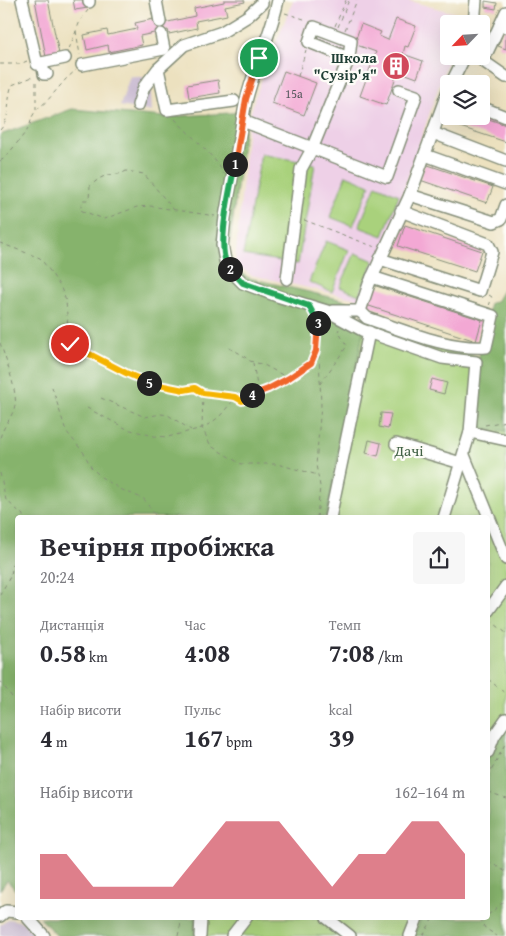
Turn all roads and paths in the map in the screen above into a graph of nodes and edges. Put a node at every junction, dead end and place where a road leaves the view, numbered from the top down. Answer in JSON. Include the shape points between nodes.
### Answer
{"nodes":[{"id":1,"x":22,"y":0,"type":"edge"},
{"id":2,"x":156,"y":0,"type":"edge"},
{"id":3,"x":262,"y":0,"type":"edge"},
{"id":4,"x":278,"y":0,"type":"edge"},
{"id":5,"x":346,"y":0,"type":"edge"},
{"id":6,"x":349,"y":0,"type":"edge"},
{"id":7,"x":357,"y":0,"type":"edge"},
{"id":8,"x":476,"y":0,"type":"edge"},
{"id":9,"x":89,"y":1,"type":"edge"},
{"id":10,"x":506,"y":12,"type":"edge"},
{"id":11,"x":475,"y":15,"type":"edge"},
{"id":12,"x":503,"y":26,"type":"edge"},
{"id":13,"x":76,"y":30,"type":"junction"},
{"id":14,"x":336,"y":35,"type":"junction"},
{"id":15,"x":308,"y":42,"type":"junction"},
{"id":16,"x":184,"y":45,"type":"junction"},
{"id":17,"x":164,"y":49,"type":"junction"},
{"id":18,"x":65,"y":58,"type":"joint"},
{"id":19,"x":349,"y":58,"type":"junction"},
{"id":20,"x":38,"y":60,"type":"junction"},
{"id":21,"x":0,"y":64,"type":"edge"},
{"id":22,"x":82,"y":65,"type":"junction"},
{"id":23,"x":158,"y":69,"type":"junction"},
{"id":24,"x":47,"y":74,"type":"dead end"},
{"id":25,"x":298,"y":76,"type":"dead end"},
{"id":26,"x":506,"y":77,"type":"edge"},
{"id":27,"x":399,"y":90,"type":"dead end"},
{"id":28,"x":234,"y":101,"type":"dead end"},
{"id":29,"x":138,"y":105,"type":"dead end"},
{"id":30,"x":36,"y":110,"type":"junction"},
{"id":31,"x":167,"y":110,"type":"junction"},
{"id":32,"x":490,"y":111,"type":"edge"},
{"id":33,"x":440,"y":112,"type":"edge"},
{"id":34,"x":506,"y":117,"type":"edge"},
{"id":35,"x":246,"y":120,"type":"junction"},
{"id":36,"x":0,"y":130,"type":"edge"},
{"id":37,"x":432,"y":133,"type":"junction"},
{"id":38,"x":312,"y":149,"type":"junction"},
{"id":39,"x":425,"y":155,"type":"junction"},
{"id":40,"x":0,"y":161,"type":"edge"},
{"id":41,"x":506,"y":161,"type":"edge"},
{"id":42,"x":223,"y":175,"type":"dead end"},
{"id":43,"x":506,"y":184,"type":"edge"},
{"id":44,"x":410,"y":195,"type":"junction"},
{"id":45,"x":506,"y":205,"type":"edge"},
{"id":46,"x":174,"y":210,"type":"junction"},
{"id":47,"x":401,"y":212,"type":"junction"},
{"id":48,"x":294,"y":216,"type":"junction"},
{"id":49,"x":225,"y":217,"type":"junction"},
{"id":50,"x":0,"y":243,"type":"edge"},
{"id":51,"x":379,"y":253,"type":"junction"},
{"id":52,"x":372,"y":276,"type":"junction"},
{"id":53,"x":287,"y":279,"type":"dead end"},
{"id":54,"x":480,"y":291,"type":"junction"},
{"id":55,"x":327,"y":311,"type":"junction"},
{"id":56,"x":360,"y":311,"type":"junction"},
{"id":57,"x":486,"y":314,"type":"junction"},
{"id":58,"x":347,"y":321,"type":"junction"},
{"id":59,"x":366,"y":331,"type":"junction"},
{"id":60,"x":0,"y":344,"type":"edge"},
{"id":61,"x":229,"y":348,"type":"dead end"},
{"id":62,"x":253,"y":362,"type":"junction"},
{"id":63,"x":289,"y":378,"type":"junction"},
{"id":64,"x":320,"y":385,"type":"junction"},
{"id":65,"x":52,"y":386,"type":"dead end"},
{"id":66,"x":258,"y":392,"type":"junction"},
{"id":67,"x":203,"y":393,"type":"junction"},
{"id":68,"x":235,"y":397,"type":"junction"},
{"id":69,"x":101,"y":398,"type":"dead end"},
{"id":70,"x":87,"y":408,"type":"dead end"},
{"id":71,"x":506,"y":420,"type":"edge"},
{"id":72,"x":483,"y":426,"type":"dead end"},
{"id":73,"x":202,"y":428,"type":"junction"},
{"id":74,"x":191,"y":431,"type":"junction"},
{"id":75,"x":470,"y":432,"type":"junction"},
{"id":76,"x":0,"y":438,"type":"edge"},
{"id":77,"x":506,"y":440,"type":"edge"},
{"id":78,"x":396,"y":444,"type":"dead end"},
{"id":79,"x":462,"y":459,"type":"junction"},
{"id":80,"x":0,"y":473,"type":"edge"},
{"id":81,"x":318,"y":475,"type":"junction"},
{"id":82,"x":23,"y":515,"type":"edge"},
{"id":83,"x":155,"y":515,"type":"edge"},
{"id":84,"x":317,"y":515,"type":"edge"},
{"id":85,"x":331,"y":515,"type":"edge"},
{"id":86,"x":445,"y":515,"type":"edge"},
{"id":87,"x":487,"y":515,"type":"edge"},
{"id":88,"x":490,"y":523,"type":"edge"},
{"id":89,"x":15,"y":556,"type":"edge"},
{"id":90,"x":506,"y":559,"type":"edge"},
{"id":91,"x":506,"y":586,"type":"edge"},
{"id":92,"x":0,"y":594,"type":"edge"},
{"id":93,"x":490,"y":607,"type":"edge"},
{"id":94,"x":490,"y":620,"type":"edge"},
{"id":95,"x":506,"y":633,"type":"edge"},
{"id":96,"x":0,"y":681,"type":"edge"},
{"id":97,"x":490,"y":681,"type":"edge"},
{"id":98,"x":506,"y":694,"type":"edge"},
{"id":99,"x":15,"y":702,"type":"edge"},
{"id":100,"x":506,"y":719,"type":"edge"},
{"id":101,"x":506,"y":742,"type":"edge"},
{"id":102,"x":490,"y":747,"type":"edge"},
{"id":103,"x":490,"y":773,"type":"edge"},
{"id":104,"x":490,"y":793,"type":"edge"},
{"id":105,"x":506,"y":798,"type":"edge"},
{"id":106,"x":490,"y":862,"type":"edge"},
{"id":107,"x":506,"y":872,"type":"edge"},
{"id":108,"x":506,"y":900,"type":"edge"},
{"id":109,"x":15,"y":912,"type":"edge"},
{"id":110,"x":490,"y":913,"type":"edge"},
{"id":111,"x":0,"y":916,"type":"edge"},
{"id":112,"x":30,"y":920,"type":"edge"},
{"id":113,"x":182,"y":920,"type":"edge"},
{"id":114,"x":201,"y":920,"type":"edge"},
{"id":115,"x":244,"y":920,"type":"edge"},
{"id":116,"x":330,"y":920,"type":"edge"},
{"id":117,"x":416,"y":920,"type":"edge"},
{"id":118,"x":432,"y":920,"type":"edge"},
{"id":119,"x":481,"y":920,"type":"edge"},
{"id":120,"x":44,"y":936,"type":"edge"},
{"id":121,"x":178,"y":936,"type":"edge"},
{"id":122,"x":200,"y":936,"type":"edge"},
{"id":123,"x":232,"y":936,"type":"edge"},
{"id":124,"x":350,"y":936,"type":"edge"},
{"id":125,"x":410,"y":936,"type":"edge"},
{"id":126,"x":424,"y":936,"type":"edge"},
{"id":127,"x":498,"y":936,"type":"edge"}],
"edges":[{"from":1,"to":20,"type":"street"},
{"from":2,"to":17,"type":"street"},
{"from":3,"to":16,"type":"street","via":[[248,16],[228,28]]},
{"from":4,"to":35,"type":"street","via":[[247,92]]},
{"from":5,"to":14,"type":"path"},
{"from":6,"to":14,"type":"path"},
{"from":7,"to":14,"type":"path"},
{"from":8,"to":11,"type":"street"},
{"from":9,"to":13,"type":"path","via":[[88,12]]},
{"from":10,"to":12,"type":"street"},
{"from":12,"to":26,"type":"street","via":[[483,61]]},
{"from":13,"to":18,"type":"path"},
{"from":13,"to":22,"type":"path"},
{"from":14,"to":15,"type":"street","via":[[314,27]]},
{"from":14,"to":19,"type":"street","via":[[351,41]]},
{"from":15,"to":19,"type":"street"},
{"from":15,"to":25,"type":"path"},
{"from":16,"to":17,"type":"street"},
{"from":16,"to":23,"type":"street"},
{"from":17,"to":22,"type":"street"},
{"from":18,"to":20,"type":"street"},
{"from":19,"to":38,"type":"street"},
{"from":20,"to":21,"type":"path"},
{"from":20,"to":24,"type":"street","via":[[44,74]]},
{"from":22,"to":30,"type":"path"},
{"from":23,"to":29,"type":"street","via":[[144,87]]},
{"from":23,"to":31,"type":"street"},
{"from":27,"to":38,"type":"street","via":[[416,96],[387,177]]},
{"from":28,"to":31,"type":"street"},
{"from":30,"to":36,"type":"path","via":[[36,75],[12,86],[8,112]]},
{"from":30,"to":40,"type":"path","via":[[29,128]]},
{"from":31,"to":42,"type":"path","via":[[208,153]]},
{"from":32,"to":34,"type":"street"},
{"from":33,"to":37,"type":"street"},
{"from":35,"to":38,"type":"street"},
{"from":35,"to":49,"type":"street"},
{"from":37,"to":39,"type":"street"},
{"from":37,"to":41,"type":"street"},
{"from":38,"to":48,"type":"street","via":[[301,169]]},
{"from":39,"to":43,"type":"street"},
{"from":39,"to":44,"type":"street"},
{"from":44,"to":45,"type":"street","via":[[494,222],[501,219]]},
{"from":44,"to":47,"type":"street"},
{"from":46,"to":46,"type":"path","via":[[150,206],[104,219],[80,210],[83,200],[89,198],[90,186],[97,180],[126,171],[144,174]]},
{"from":46,"to":49,"type":"path"},
{"from":47,"to":51,"type":"street"},
{"from":47,"to":54,"type":"street","via":[[488,244],[492,252]]},
{"from":48,"to":51,"type":"path"},
{"from":48,"to":53,"type":"street"},
{"from":49,"to":55,"type":"street","via":[[222,245],[226,266],[243,283]]},
{"from":50,"to":67,"type":"path","via":[[40,258],[50,270],[66,301],[72,346],[143,380],[184,390],[195,388]]},
{"from":51,"to":52,"type":"street"},
{"from":51,"to":54,"type":"street"},
{"from":52,"to":56,"type":"street"},
{"from":52,"to":57,"type":"street"},
{"from":54,"to":57,"type":"path","via":[[492,297]]},
{"from":55,"to":56,"type":"street"},
{"from":55,"to":58,"type":"street"},
{"from":56,"to":57,"type":"street","via":[[367,318],[440,342],[474,348],[486,347],[493,316]]},
{"from":58,"to":59,"type":"street"},
{"from":58,"to":64,"type":"path","via":[[341,323],[338,331],[347,346]]},
{"from":59,"to":75,"type":"street","via":[[442,358],[476,362]]},
{"from":59,"to":85,"type":"street"},
{"from":60,"to":76,"type":"path","via":[[16,405]]},
{"from":61,"to":62,"type":"path"},
{"from":62,"to":63,"type":"path"},
{"from":62,"to":66,"type":"path"},
{"from":63,"to":64,"type":"path","via":[[311,363],[316,351],[318,323]]},
{"from":63,"to":66,"type":"path"},
{"from":64,"to":81,"type":"path"},
{"from":65,"to":83,"type":"path","via":[[66,431],[91,467],[120,490],[144,500]]},
{"from":66,"to":68,"type":"path","via":[[242,401]]},
{"from":67,"to":68,"type":"path"},
{"from":67,"to":73,"type":"path"},
{"from":68,"to":73,"type":"path","via":[[220,416]]},
{"from":69,"to":74,"type":"path","via":[[144,417],[168,415]]},
{"from":70,"to":74,"type":"path","via":[[126,429],[154,436],[168,437]]},
{"from":71,"to":72,"type":"path"},
{"from":73,"to":74,"type":"path"},
{"from":73,"to":81,"type":"path","via":[[211,446],[241,464],[277,464]]},
{"from":75,"to":77,"type":"street"},
{"from":75,"to":79,"type":"street"},
{"from":78,"to":79,"type":"street"},
{"from":79,"to":86,"type":"street"},
{"from":79,"to":87,"type":"street"},
{"from":80,"to":82,"type":"path","via":[[6,500]]},
{"from":81,"to":84,"type":"path"},
{"from":88,"to":90,"type":"street"},
{"from":89,"to":92,"type":"path","via":[[11,575]]},
{"from":91,"to":93,"type":"street"},
{"from":94,"to":95,"type":"path"},
{"from":96,"to":99,"type":"path"},
{"from":97,"to":98,"type":"path"},
{"from":100,"to":102,"type":"street"},
{"from":101,"to":103,"type":"path"},
{"from":104,"to":105,"type":"path"},
{"from":106,"to":107,"type":"path"},
{"from":108,"to":110,"type":"path"},
{"from":109,"to":111,"type":"street","via":[[6,911]]},
{"from":112,"to":120,"type":"street"},
{"from":113,"to":121,"type":"path"},
{"from":114,"to":122,"type":"street"},
{"from":115,"to":123,"type":"street"},
{"from":116,"to":124,"type":"street"},
{"from":117,"to":125,"type":"street"},
{"from":118,"to":126,"type":"path"},
{"from":119,"to":127,"type":"path","via":[[485,928]]}]}
